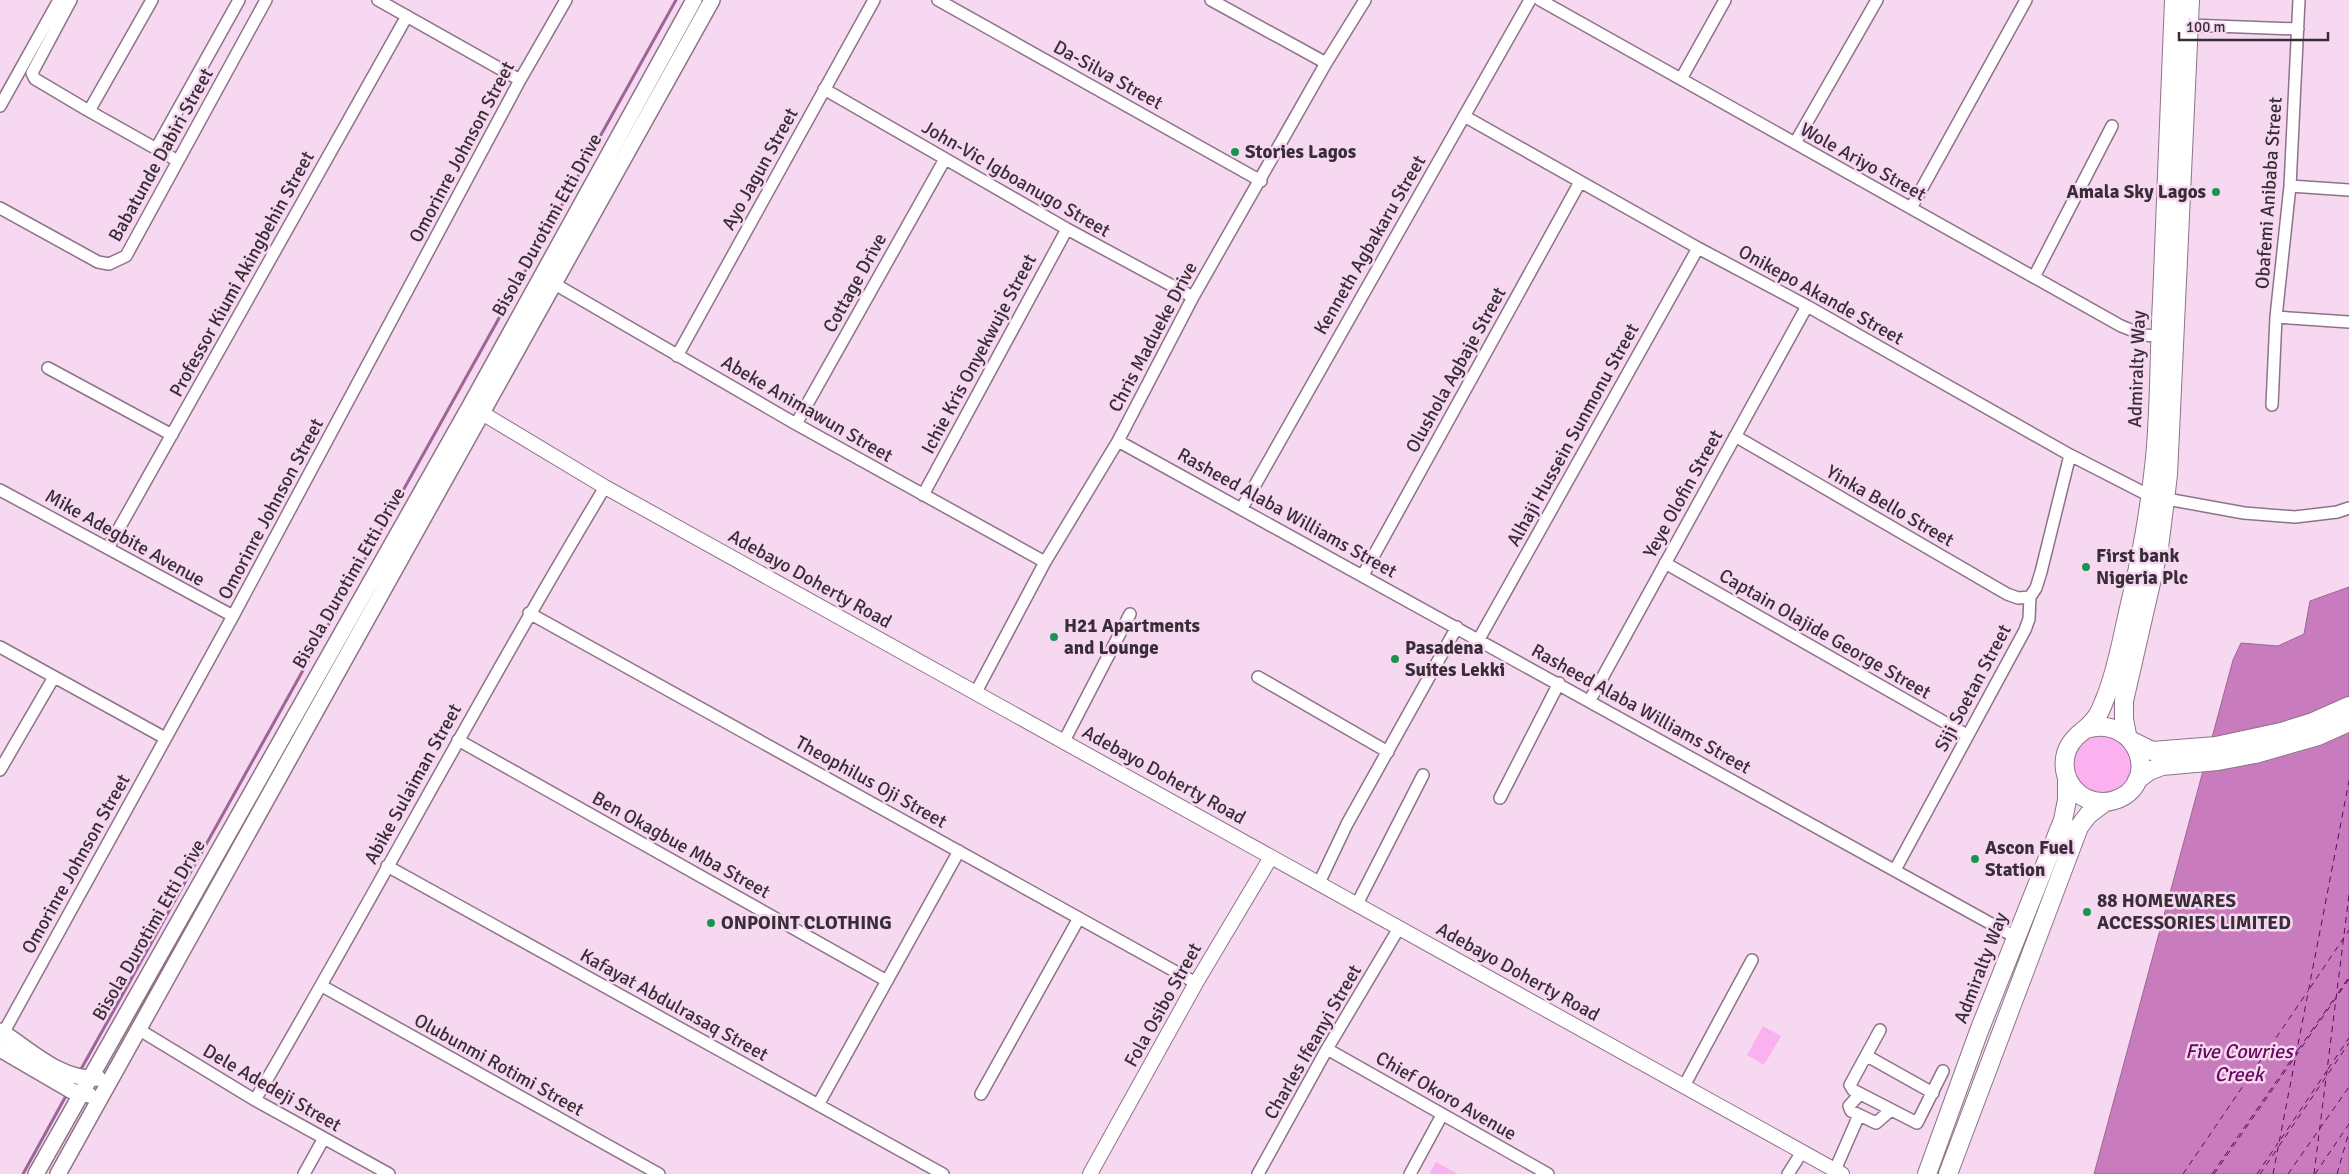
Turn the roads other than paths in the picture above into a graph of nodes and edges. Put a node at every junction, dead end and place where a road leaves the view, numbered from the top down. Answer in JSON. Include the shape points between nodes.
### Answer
{"nodes":[{"id":1,"x":59,"y":0,"type":"edge"},
{"id":2,"x":71,"y":0,"type":"edge"},
{"id":3,"x":152,"y":0,"type":"edge"},
{"id":4,"x":239,"y":0,"type":"edge"},
{"id":5,"x":266,"y":0,"type":"edge"},
{"id":6,"x":378,"y":0,"type":"edge"},
{"id":7,"x":566,"y":0,"type":"edge"},
{"id":8,"x":694,"y":0,"type":"edge"},
{"id":9,"x":712,"y":0,"type":"edge"},
{"id":10,"x":874,"y":0,"type":"edge"},
{"id":11,"x":938,"y":0,"type":"edge"},
{"id":12,"x":1211,"y":0,"type":"edge"},
{"id":13,"x":1364,"y":0,"type":"edge"},
{"id":14,"x":1530,"y":0,"type":"edge"},
{"id":15,"x":1540,"y":0,"type":"edge"},
{"id":16,"x":1725,"y":0,"type":"edge"},
{"id":17,"x":1877,"y":0,"type":"edge"},
{"id":18,"x":2026,"y":0,"type":"edge"},
{"id":19,"x":2174,"y":0,"type":"edge"},
{"id":20,"x":2190,"y":0,"type":"edge"},
{"id":21,"x":2299,"y":0,"type":"edge"},
{"id":22,"x":407,"y":16,"type":"junction"},
{"id":23,"x":2189,"y":25,"type":"junction"},
{"id":24,"x":2298,"y":29,"type":"junction"},
{"id":25,"x":1326,"y":63,"type":"junction"},
{"id":26,"x":1681,"y":79,"type":"junction"},
{"id":27,"x":520,"y":80,"type":"junction"},
{"id":28,"x":824,"y":89,"type":"junction"},
{"id":29,"x":1,"y":102,"type":"edge"},
{"id":30,"x":89,"y":111,"type":"junction"},
{"id":31,"x":1464,"y":116,"type":"junction"},
{"id":32,"x":2112,"y":126,"type":"dead end"},
{"id":33,"x":1795,"y":143,"type":"junction"},
{"id":34,"x":156,"y":149,"type":"junction"},
{"id":35,"x":945,"y":160,"type":"junction"},
{"id":36,"x":178,"y":161,"type":"junction"},
{"id":37,"x":1261,"y":181,"type":"junction"},
{"id":38,"x":1580,"y":182,"type":"junction"},
{"id":39,"x":2290,"y":186,"type":"junction"},
{"id":40,"x":2349,"y":190,"type":"edge"},
{"id":41,"x":0,"y":208,"type":"edge"},
{"id":42,"x":1911,"y":208,"type":"junction"},
{"id":43,"x":1066,"y":230,"type":"junction"},
{"id":44,"x":1698,"y":248,"type":"junction"},
{"id":45,"x":2034,"y":277,"type":"junction"},
{"id":46,"x":553,"y":283,"type":"junction"},
{"id":47,"x":1193,"y":297,"type":"junction"},
{"id":48,"x":1807,"y":306,"type":"junction"},
{"id":49,"x":2276,"y":317,"type":"junction"},
{"id":50,"x":2349,"y":322,"type":"edge"},
{"id":51,"x":2167,"y":337,"type":"junction"},
{"id":52,"x":677,"y":356,"type":"junction"},
{"id":53,"x":48,"y":368,"type":"dead end"},
{"id":54,"x":2272,"y":405,"type":"dead end"},
{"id":55,"x":476,"y":409,"type":"junction"},
{"id":56,"x":796,"y":424,"type":"junction"},
{"id":57,"x":172,"y":435,"type":"junction"},
{"id":58,"x":1735,"y":436,"type":"junction"},
{"id":59,"x":1118,"y":441,"type":"junction"},
{"id":60,"x":2070,"y":455,"type":"junction"},
{"id":61,"x":605,"y":487,"type":"junction"},
{"id":62,"x":0,"y":490,"type":"edge"},
{"id":63,"x":923,"y":495,"type":"junction"},
{"id":64,"x":2157,"y":497,"type":"junction"},
{"id":65,"x":1242,"y":508,"type":"junction"},
{"id":66,"x":2349,"y":508,"type":"edge"},
{"id":67,"x":108,"y":548,"type":"junction"},
{"id":68,"x":1045,"y":562,"type":"junction"},
{"id":69,"x":1665,"y":563,"type":"junction"},
{"id":70,"x":1363,"y":575,"type":"junction"},
{"id":71,"x":2030,"y":597,"type":"junction"},
{"id":72,"x":529,"y":613,"type":"junction"},
{"id":73,"x":1130,"y":614,"type":"dead end"},
{"id":74,"x":233,"y":616,"type":"junction"},
{"id":75,"x":1457,"y":627,"type":"junction"},
{"id":76,"x":1479,"y":639,"type":"junction"},
{"id":77,"x":0,"y":647,"type":"edge"},
{"id":78,"x":54,"y":677,"type":"junction"},
{"id":79,"x":1258,"y":677,"type":"dead end"},
{"id":80,"x":1560,"y":683,"type":"junction"},
{"id":81,"x":976,"y":692,"type":"junction"},
{"id":82,"x":1590,"y":700,"type":"junction"},
{"id":83,"x":2349,"y":706,"type":"edge"},
{"id":84,"x":2349,"y":722,"type":"edge"},
{"id":85,"x":2086,"y":729,"type":"junction"},
{"id":86,"x":1967,"y":735,"type":"junction"},
{"id":87,"x":165,"y":738,"type":"junction"},
{"id":88,"x":2130,"y":739,"type":"junction"},
{"id":89,"x":458,"y":740,"type":"junction"},
{"id":90,"x":1064,"y":741,"type":"junction"},
{"id":91,"x":1388,"y":752,"type":"junction"},
{"id":92,"x":2170,"y":757,"type":"junction"},
{"id":93,"x":0,"y":770,"type":"edge"},
{"id":94,"x":1423,"y":775,"type":"dead end"},
{"id":95,"x":2066,"y":777,"type":"junction"},
{"id":96,"x":2137,"y":780,"type":"junction"},
{"id":97,"x":1500,"y":798,"type":"dead end"},
{"id":98,"x":2105,"y":802,"type":"junction"},
{"id":99,"x":959,"y":851,"type":"junction"},
{"id":100,"x":1271,"y":857,"type":"junction"},
{"id":101,"x":387,"y":866,"type":"junction"},
{"id":102,"x":1895,"y":870,"type":"junction"},
{"id":103,"x":1319,"y":883,"type":"junction"},
{"id":104,"x":1357,"y":904,"type":"junction"},
{"id":105,"x":1079,"y":918,"type":"junction"},
{"id":106,"x":1399,"y":928,"type":"junction"},
{"id":107,"x":2015,"y":937,"type":"junction"},
{"id":108,"x":1752,"y":960,"type":"dead end"},
{"id":109,"x":887,"y":981,"type":"junction"},
{"id":110,"x":1196,"y":983,"type":"junction"},
{"id":111,"x":322,"y":986,"type":"junction"},
{"id":112,"x":138,"y":1030,"type":"junction"},
{"id":113,"x":1880,"y":1030,"type":"dead end"},
{"id":114,"x":1,"y":1034,"type":"edge"},
{"id":115,"x":0,"y":1049,"type":"edge"},
{"id":116,"x":1327,"y":1049,"type":"junction"},
{"id":117,"x":1867,"y":1056,"type":"junction"},
{"id":118,"x":1943,"y":1071,"type":"dead end"},
{"id":119,"x":112,"y":1077,"type":"junction"},
{"id":120,"x":77,"y":1084,"type":"junction"},
{"id":121,"x":1684,"y":1086,"type":"junction"},
{"id":122,"x":1933,"y":1093,"type":"junction"},
{"id":123,"x":981,"y":1094,"type":"dead end"},
{"id":124,"x":1860,"y":1094,"type":"junction"},
{"id":125,"x":102,"y":1095,"type":"junction"},
{"id":126,"x":255,"y":1100,"type":"junction"},
{"id":127,"x":818,"y":1105,"type":"junction"},
{"id":128,"x":1891,"y":1110,"type":"junction"},
{"id":129,"x":1442,"y":1114,"type":"junction"},
{"id":130,"x":1859,"y":1115,"type":"junction"},
{"id":131,"x":324,"y":1138,"type":"junction"},
{"id":132,"x":1802,"y":1152,"type":"junction"},
{"id":133,"x":924,"y":1170,"type":"edge"},
{"id":134,"x":1838,"y":1172,"type":"edge"},
{"id":135,"x":36,"y":1174,"type":"edge"},
{"id":136,"x":58,"y":1174,"type":"edge"},
{"id":137,"x":304,"y":1174,"type":"edge"},
{"id":138,"x":389,"y":1174,"type":"edge"},
{"id":139,"x":659,"y":1174,"type":"edge"},
{"id":140,"x":943,"y":1174,"type":"edge"},
{"id":141,"x":1090,"y":1174,"type":"edge"},
{"id":142,"x":1258,"y":1174,"type":"edge"},
{"id":143,"x":1410,"y":1174,"type":"edge"},
{"id":144,"x":1548,"y":1174,"type":"edge"},
{"id":145,"x":1788,"y":1174,"type":"edge"},
{"id":146,"x":1928,"y":1174,"type":"edge"},
{"id":147,"x":1948,"y":1174,"type":"edge"}],
"edges":[{"from":1,"to":29,"type":"street"},
{"from":2,"to":30,"type":"street","via":[[32,73],[35,79]]},
{"from":3,"to":30,"type":"street"},
{"from":4,"to":34,"type":"street"},
{"from":5,"to":36,"type":"street","name":"Babatunde Dabiri Street"},
{"from":6,"to":22,"type":"street"},
{"from":7,"to":27,"type":"street","name":"Omorinre Johnson Street"},
{"from":8,"to":55,"type":"main road","name":"Bisola Durotimi Etti Drive"},
{"from":9,"to":46,"type":"main road"},
{"from":10,"to":28,"type":"street","name":"Ayo Jagun Street"},
{"from":11,"to":37,"type":"street","name":"Da-Silva Street"},
{"from":12,"to":25,"type":"street"},
{"from":13,"to":25,"type":"street","name":"Chris Madueke Drive"},
{"from":14,"to":31,"type":"street","name":"Kenneth Agbakaru Street"},
{"from":15,"to":26,"type":"street","name":"Wole Ariyo Street"},
{"from":16,"to":26,"type":"street"},
{"from":17,"to":33,"type":"street"},
{"from":18,"to":42,"type":"street"},
{"from":19,"to":51,"type":"main road","name":"Admiralty Way"},
{"from":20,"to":23,"type":"main road","name":"Admiralty Way"},
{"from":21,"to":24,"type":"street","name":"Obafemi Anibaba Street"},
{"from":22,"to":27,"type":"street"},
{"from":22,"to":57,"type":"street","name":"Professor Kiumi Akingbehin Street"},
{"from":23,"to":24,"type":"street"},
{"from":23,"to":51,"type":"main road","name":"Admiralty Way"},
{"from":24,"to":39,"type":"street","name":"Obafemi Anibaba Street"},
{"from":25,"to":37,"type":"street","name":"Chris Madueke Drive"},
{"from":26,"to":33,"type":"street","name":"Wole Ariyo Street"},
{"from":27,"to":74,"type":"street","name":"Omorinre Johnson Street"},
{"from":28,"to":35,"type":"street","name":"John-Vic Igboanugo Street"},
{"from":28,"to":52,"type":"street","name":"Ayo Jagun Street"},
{"from":30,"to":34,"type":"street"},
{"from":31,"to":38,"type":"street","name":"Onikepo Akande Street"},
{"from":31,"to":65,"type":"street","name":"Kenneth Agbakaru Street"},
{"from":32,"to":45,"type":"street"},
{"from":33,"to":42,"type":"street","name":"Wole Ariyo Street"},
{"from":34,"to":36,"type":"street"},
{"from":35,"to":43,"type":"street","name":"John-Vic Igboanugo Street"},
{"from":35,"to":56,"type":"street","name":"Cottage Drive"},
{"from":36,"to":41,"type":"street","name":"Babatunde Dabiri Street","via":[[126,256],[109,264],[98,262]]},
{"from":37,"to":47,"type":"street","name":"Chris Madueke Drive"},
{"from":38,"to":44,"type":"street","name":"Onikepo Akande Street"},
{"from":38,"to":70,"type":"street","name":"Olushola Agbaje Street"},
{"from":39,"to":40,"type":"street"},
{"from":39,"to":49,"type":"street","name":"Obafemi Anibaba Street"},
{"from":42,"to":45,"type":"street","name":"Wole Ariyo Street"},
{"from":43,"to":47,"type":"street","name":"John-Vic Igboanugo Street"},
{"from":43,"to":63,"type":"street","name":"Ichie Kris Onyekwuje Street"},
{"from":44,"to":48,"type":"street","name":"Onikepo Akande Street"},
{"from":44,"to":76,"type":"street","name":"Alhaji Hussein Sunmonu Street"},
{"from":45,"to":51,"type":"street","name":"Wole Ariyo Street","via":[[2121,326],[2144,335]]},
{"from":46,"to":52,"type":"street","name":"Abeke Animawun Street"},
{"from":46,"to":55,"type":"main road"},
{"from":47,"to":59,"type":"street","name":"Chris Madueke Drive"},
{"from":48,"to":58,"type":"street","name":"Yeye Olofin Street"},
{"from":48,"to":60,"type":"street","name":"Onikepo Akande Street"},
{"from":49,"to":50,"type":"street","name":"Obafemi Anibaba Street"},
{"from":49,"to":54,"type":"street"},
{"from":51,"to":64,"type":"main road","name":"Admiralty Way","via":[[2155,456]]},
{"from":52,"to":56,"type":"street","name":"Abeke Animawun Street"},
{"from":53,"to":57,"type":"street"},
{"from":55,"to":61,"type":"street","name":"Adebayo Doherty Road"},
{"from":55,"to":112,"type":"main road"},
{"from":55,"to":120,"type":"main road","name":"Bisola Durotimi Etti Drive"},
{"from":56,"to":63,"type":"street","name":"Abeke Animawun Street"},
{"from":57,"to":67,"type":"street","name":"Professor Kiumi Akingbehin Street"},
{"from":58,"to":69,"type":"street","name":"Yeye Olofin Street"},
{"from":58,"to":71,"type":"street","name":"Yinka Bello Street","via":[[2007,594],[2018,598]]},
{"from":59,"to":65,"type":"street","name":"Rasheed Alaba Williams Street"},
{"from":59,"to":68,"type":"street","name":"Chris Madueke Drive"},
{"from":60,"to":64,"type":"street","name":"Onikepo Akande Street"},
{"from":60,"to":71,"type":"street","name":"Siji Soetan Street","via":[[2041,572]]},
{"from":61,"to":72,"type":"street","name":"Abike Sulaiman Street"},
{"from":61,"to":81,"type":"street","name":"Adebayo Doherty Road"},
{"from":62,"to":67,"type":"street","name":"Mike Adegbite Avenue"},
{"from":63,"to":68,"type":"street","name":"Abeke Animawun Street"},
{"from":64,"to":66,"type":"street","name":"Onikepo Akande Street","via":[[2244,513],[2295,517]]},
{"from":64,"to":85,"type":"main road","name":"Admiralty Way","via":[[2145,534],[2112,677],[2100,712]]},
{"from":64,"to":88,"type":"main road","name":"Admiralty Way","via":[[2159,548],[2124,701],[2124,719]]},
{"from":65,"to":70,"type":"street","name":"Rasheed Alaba Williams Street"},
{"from":67,"to":74,"type":"street","name":"Mike Adegbite Avenue"},
{"from":68,"to":81,"type":"street","name":"Chris Madueke Drive"},
{"from":69,"to":82,"type":"street","name":"Yeye Olofin Street"},
{"from":69,"to":86,"type":"street","name":"Captain Olajide George Street"},
{"from":70,"to":75,"type":"street","name":"Rasheed Alaba Williams Street"},
{"from":71,"to":86,"type":"street","name":"Siji Soetan Street","via":[[2025,630]]},
{"from":72,"to":89,"type":"street","name":"Abike Sulaiman Street"},
{"from":72,"to":99,"type":"street","name":"Theophilus Oji Street"},
{"from":73,"to":90,"type":"street"},
{"from":74,"to":87,"type":"street","name":"Omorinre Johnson Street"},
{"from":75,"to":76,"type":"street","name":"Rasheed Alaba Williams Street"},
{"from":75,"to":91,"type":"street"},
{"from":76,"to":80,"type":"street","name":"Rasheed Alaba Williams Street"},
{"from":77,"to":78,"type":"street"},
{"from":78,"to":87,"type":"street"},
{"from":78,"to":93,"type":"street"},
{"from":79,"to":91,"type":"street"},
{"from":80,"to":82,"type":"street","name":"Rasheed Alaba Williams Street"},
{"from":80,"to":97,"type":"street"},
{"from":81,"to":90,"type":"street","name":"Adebayo Doherty Road"},
{"from":82,"to":102,"type":"street","name":"Rasheed Alaba Williams Street"},
{"from":83,"to":92,"type":"main road","via":[[2313,722]]},
{"from":84,"to":92,"type":"main road","via":[[2318,736],[2255,754],[2218,761]]},
{"from":85,"to":88,"type":"main road","via":[[2108,726]]},
{"from":85,"to":95,"type":"main road","via":[[2070,744],[2065,755]]},
{"from":86,"to":102,"type":"street","name":"Siji Soetan Street"},
{"from":87,"to":114,"type":"street","name":"Omorinre Johnson Street"},
{"from":88,"to":92,"type":"main road"},
{"from":88,"to":96,"type":"main road","via":[[2140,761]]},
{"from":89,"to":101,"type":"street","name":"Abike Sulaiman Street"},
{"from":89,"to":109,"type":"street","name":"Ben Okagbue Mba Street"},
{"from":90,"to":100,"type":"street","name":"Adebayo Doherty Road"},
{"from":91,"to":103,"type":"street","via":[[1347,824]]},
{"from":92,"to":96,"type":"main road"},
{"from":94,"to":104,"type":"street"},
{"from":95,"to":98,"type":"main road","via":[[2081,796]]},
{"from":95,"to":107,"type":"main road","name":"Admiralty Way","via":[[2067,800],[2063,820]]},
{"from":96,"to":98,"type":"main road","via":[[2124,796]]},
{"from":98,"to":147,"type":"main road","via":[[2079,827]]},
{"from":99,"to":105,"type":"street","name":"Theophilus Oji Street"},
{"from":99,"to":109,"type":"street"},
{"from":100,"to":103,"type":"street","name":"Adebayo Doherty Road"},
{"from":100,"to":110,"type":"street","name":"Fola Osibo Street"},
{"from":101,"to":111,"type":"street","name":"Abike Sulaiman Street"},
{"from":101,"to":127,"type":"street","name":"Kafayat Abdulrasaq Street"},
{"from":102,"to":107,"type":"street","name":"Rasheed Alaba Williams Street"},
{"from":103,"to":104,"type":"street","name":"Adebayo Doherty Road"},
{"from":104,"to":106,"type":"street","name":"Adebayo Doherty Road"},
{"from":105,"to":110,"type":"street","name":"Theophilus Oji Street"},
{"from":105,"to":123,"type":"street"},
{"from":106,"to":116,"type":"street","name":"Charles Ifeanyi Street"},
{"from":106,"to":121,"type":"street","name":"Adebayo Doherty Road"},
{"from":107,"to":146,"type":"main road","name":"Admiralty Way"},
{"from":108,"to":121,"type":"street"},
{"from":109,"to":127,"type":"street"},
{"from":110,"to":141,"type":"street","name":"Fola Osibo Street"},
{"from":111,"to":126,"type":"street","name":"Abike Sulaiman Street"},
{"from":111,"to":139,"type":"street","name":"Olubunmi Rotimi Street"},
{"from":112,"to":119,"type":"main road"},
{"from":112,"to":126,"type":"street","name":"Dele Adedeji Street"},
{"from":113,"to":117,"type":"street"},
{"from":114,"to":120,"type":"main road"},
{"from":115,"to":120,"type":"main road"},
{"from":116,"to":129,"type":"street","name":"Chief Okoro Avenue"},
{"from":116,"to":142,"type":"street","name":"Charles Ifeanyi Street"},
{"from":117,"to":122,"type":"street"},
{"from":117,"to":124,"type":"street","via":[[1850,1085]]},
{"from":118,"to":122,"type":"street"},
{"from":119,"to":120,"type":"main road"},
{"from":119,"to":125,"type":"main road"},
{"from":120,"to":125,"type":"main road"},
{"from":120,"to":135,"type":"main road","name":"Bisola Durotimi Etti Drive"},
{"from":121,"to":132,"type":"street","name":"Adebayo Doherty Road"},
{"from":122,"to":128,"type":"street","via":[[1917,1123]]},
{"from":124,"to":128,"type":"street"},
{"from":124,"to":130,"type":"street","via":[[1849,1109]]},
{"from":125,"to":136,"type":"main road"},
{"from":126,"to":131,"type":"street","name":"Dele Adedeji Street"},
{"from":127,"to":133,"type":"street","name":"Kafayat Abdulrasaq Street"},
{"from":128,"to":130,"type":"street","via":[[1876,1123]]},
{"from":129,"to":143,"type":"street"},
{"from":129,"to":144,"type":"street","name":"Chief Okoro Avenue"},
{"from":130,"to":134,"type":"street"},
{"from":131,"to":137,"type":"street"},
{"from":131,"to":138,"type":"street","name":"Dele Adedeji Street"},
{"from":132,"to":134,"type":"street","name":"Adebayo Doherty Road"},
{"from":132,"to":145,"type":"street"},
{"from":133,"to":140,"type":"street","name":"Kafayat Abdulrasaq Street"}]}
